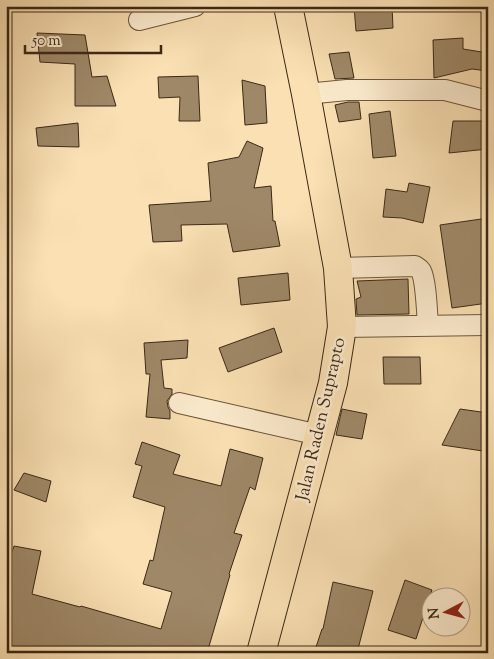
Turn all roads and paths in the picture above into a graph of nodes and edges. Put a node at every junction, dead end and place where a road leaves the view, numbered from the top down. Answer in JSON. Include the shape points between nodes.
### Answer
{"nodes":[{"id":1,"x":195,"y":6,"type":"edge"},
{"id":2,"x":288,"y":6,"type":"edge"},
{"id":3,"x":139,"y":20,"type":"dead end"},
{"id":4,"x":306,"y":94,"type":"junction"},
{"id":5,"x":488,"y":101,"type":"edge"},
{"id":6,"x":338,"y":268,"type":"junction"},
{"id":7,"x":428,"y":325,"type":"junction"},
{"id":8,"x":488,"y":325,"type":"edge"},
{"id":9,"x":342,"y":326,"type":"junction"},
{"id":10,"x":179,"y":403,"type":"dead end"},
{"id":11,"x":319,"y":436,"type":"junction"},
{"id":12,"x":262,"y":653,"type":"edge"}],
"edges":[{"from":1,"to":3,"type":"street"},
{"from":2,"to":4,"type":"highway","name":"Jalan Raden Suprapto"},
{"from":4,"to":5,"type":"street","via":[[347,90],[446,90]]},
{"from":4,"to":6,"type":"highway","name":"Jalan Raden Suprapto"},
{"from":6,"to":7,"type":"street","via":[[415,266],[421,270],[423,278]]},
{"from":6,"to":9,"type":"highway","name":"Jalan Raden Suprapto"},
{"from":7,"to":8,"type":"street"},
{"from":7,"to":9,"type":"street"},
{"from":9,"to":11,"type":"highway","name":"Jalan Raden Suprapto","via":[[333,383]]},
{"from":10,"to":11,"type":"street"},
{"from":11,"to":12,"type":"highway","name":"Jalan Raden Suprapto"}]}
